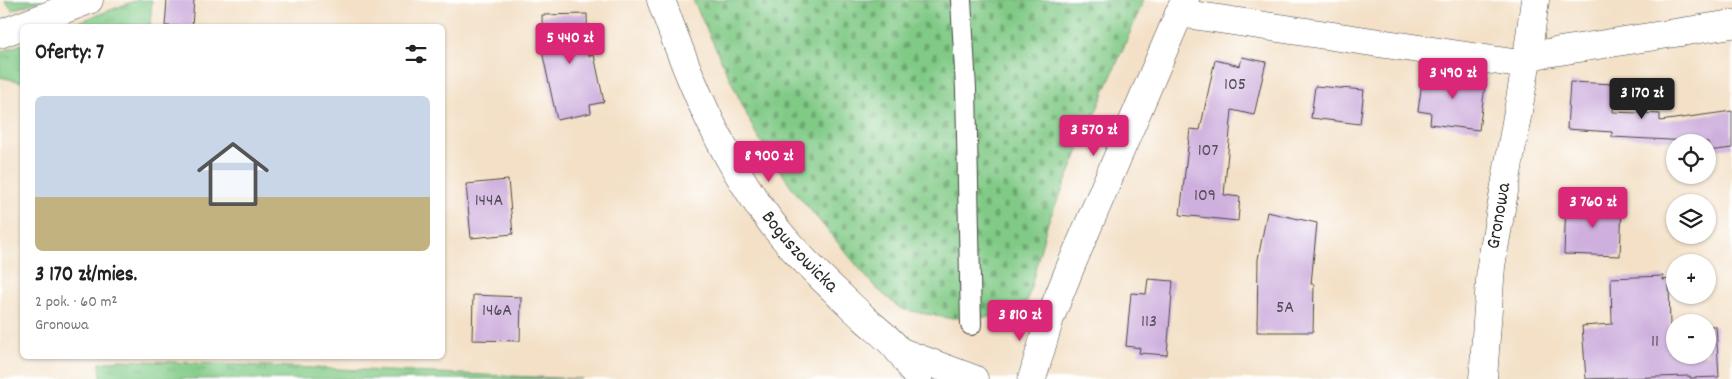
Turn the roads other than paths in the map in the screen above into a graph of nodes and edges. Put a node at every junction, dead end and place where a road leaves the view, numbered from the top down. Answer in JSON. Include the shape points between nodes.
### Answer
{"nodes":[{"id":1,"x":89,"y":0,"type":"edge"},
{"id":2,"x":661,"y":0,"type":"edge"},
{"id":3,"x":961,"y":0,"type":"edge"},
{"id":4,"x":1535,"y":0,"type":"edge"},
{"id":5,"x":1182,"y":6,"type":"edge"},
{"id":6,"x":26,"y":24,"type":"edge"},
{"id":7,"x":1732,"y":24,"type":"edge"},
{"id":8,"x":20,"y":26,"type":"edge"},
{"id":9,"x":0,"y":34,"type":"edge"},
{"id":10,"x":1527,"y":60,"type":"junction"},
{"id":11,"x":972,"y":325,"type":"dead end"},
{"id":12,"x":899,"y":350,"type":"junction"},
{"id":13,"x":918,"y":379,"type":"edge"},
{"id":14,"x":974,"y":379,"type":"edge"},
{"id":15,"x":1032,"y":379,"type":"edge"},
{"id":16,"x":1483,"y":379,"type":"edge"}],
"edges":[{"from":1,"to":6,"type":"street"},
{"from":2,"to":12,"type":"street","name":"Boguszowicka","via":[[709,121],[763,212],[811,268]]},
{"from":3,"to":11,"type":"street"},
{"from":4,"to":10,"type":"street","name":"Gronowa"},
{"from":5,"to":10,"type":"street"},
{"from":5,"to":15,"type":"street","via":[[1070,268],[1050,318]]},
{"from":7,"to":10,"type":"street"},
{"from":8,"to":9,"type":"street"},
{"from":10,"to":16,"type":"street","name":"Gronowa","via":[[1491,266]]},
{"from":12,"to":13,"type":"street","name":"Boguszowicka"},
{"from":12,"to":14,"type":"street","name":"Boguszowicka"}]}
